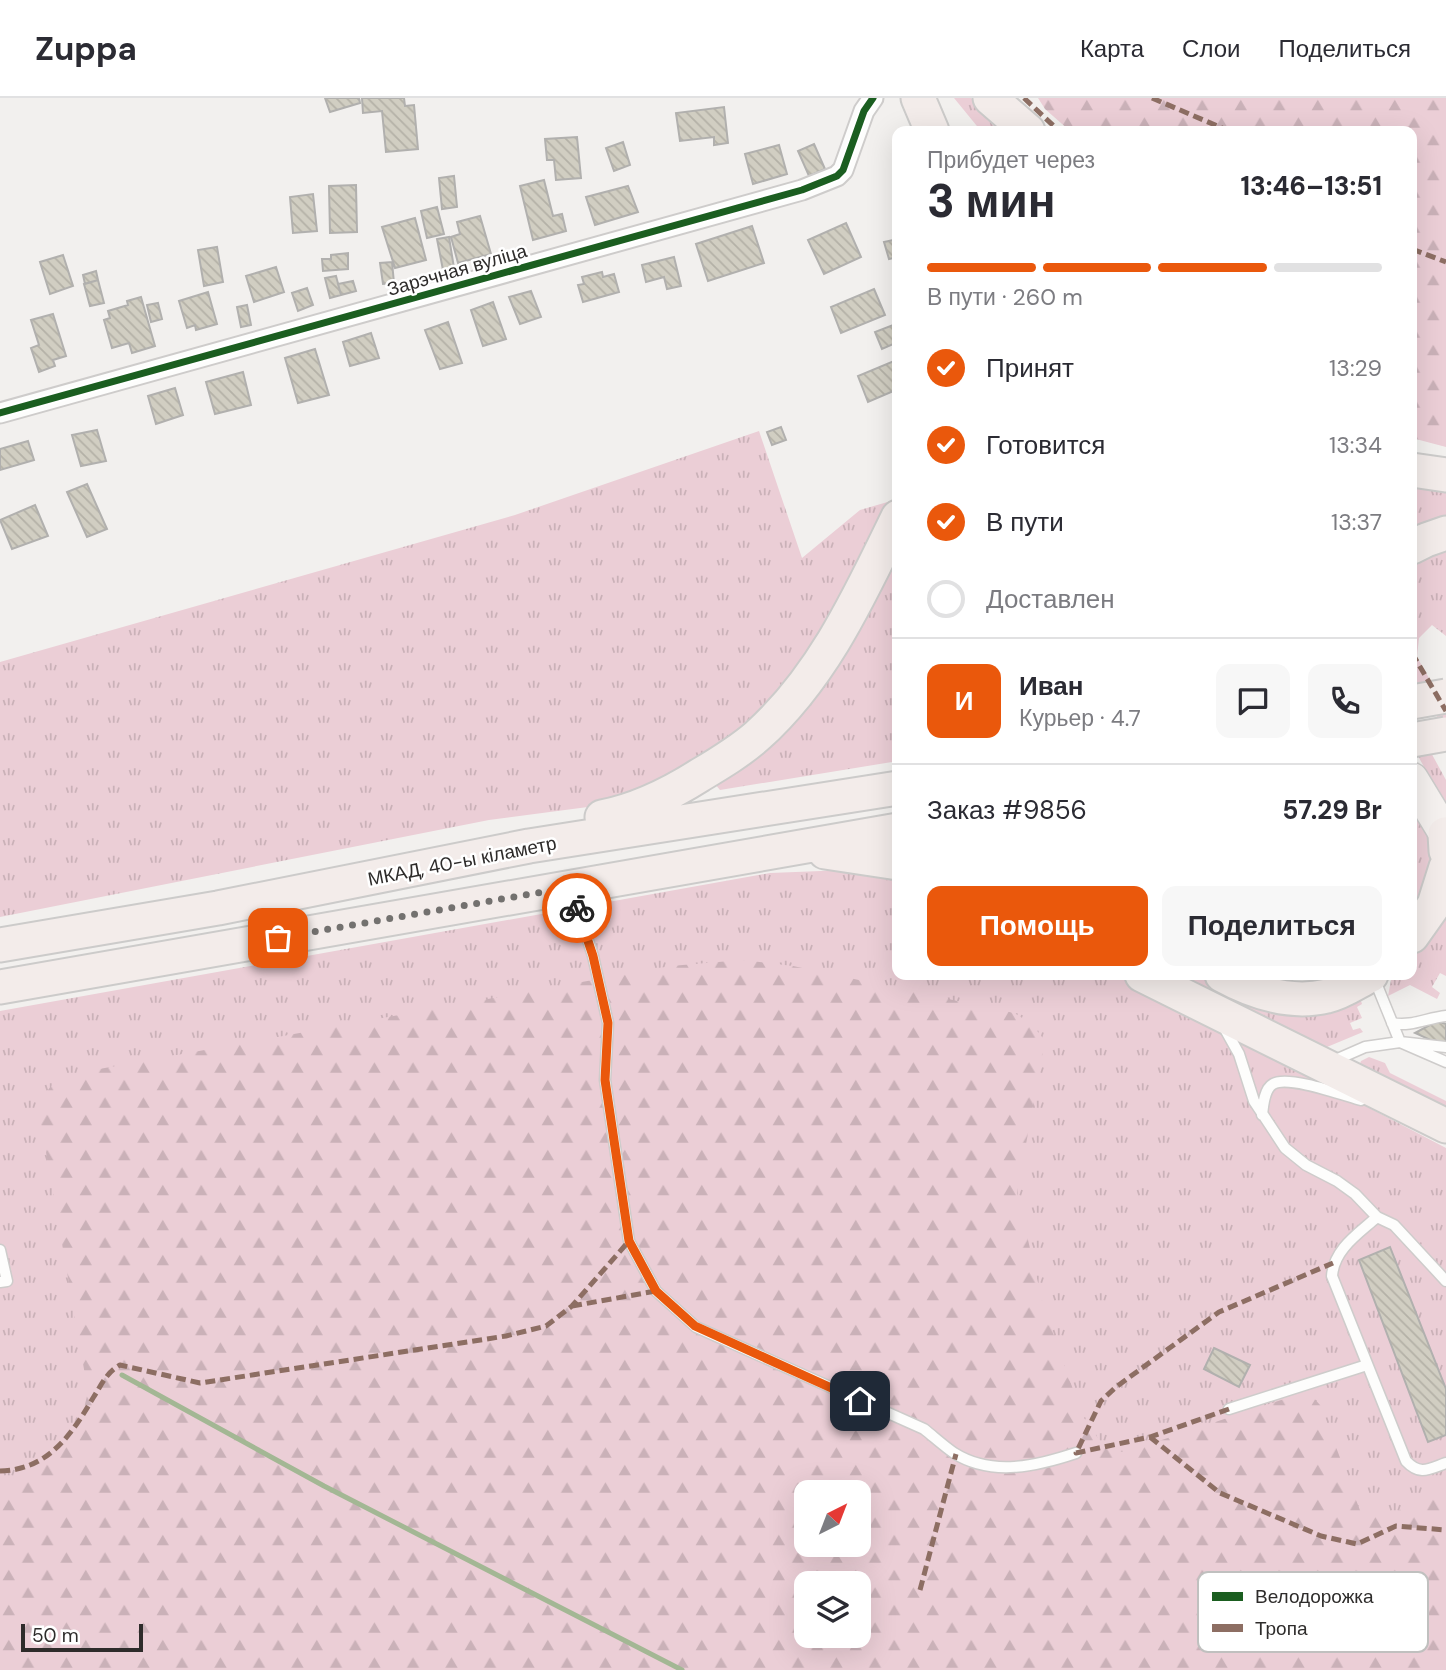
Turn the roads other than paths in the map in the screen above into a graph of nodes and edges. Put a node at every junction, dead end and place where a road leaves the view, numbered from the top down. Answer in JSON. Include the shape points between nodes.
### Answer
{"nodes":[{"id":1,"x":873,"y":98,"type":"edge"},
{"id":2,"x":918,"y":98,"type":"edge"},
{"id":3,"x":979,"y":98,"type":"edge"},
{"id":4,"x":990,"y":98,"type":"edge"},
{"id":5,"x":930,"y":126,"type":"edge"},
{"id":6,"x":942,"y":126,"type":"edge"},
{"id":7,"x":1004,"y":126,"type":"edge"},
{"id":8,"x":1022,"y":126,"type":"edge"},
{"id":9,"x":0,"y":413,"type":"edge"},
{"id":10,"x":1417,"y":471,"type":"edge"},
{"id":11,"x":1446,"y":475,"type":"edge"},
{"id":12,"x":892,"y":529,"type":"edge"},
{"id":13,"x":1446,"y":533,"type":"edge"},
{"id":14,"x":1417,"y":544,"type":"edge"},
{"id":15,"x":1446,"y":696,"type":"edge"},
{"id":16,"x":1417,"y":700,"type":"edge"},
{"id":17,"x":1417,"y":701,"type":"edge"},
{"id":18,"x":1446,"y":734,"type":"edge"},
{"id":19,"x":1417,"y":739,"type":"edge"},
{"id":20,"x":1446,"y":749,"type":"edge"},
{"id":21,"x":1417,"y":787,"type":"edge"},
{"id":22,"x":892,"y":790,"type":"edge"},
{"id":23,"x":892,"y":831,"type":"edge"},
{"id":24,"x":1446,"y":834,"type":"edge"},
{"id":25,"x":529,"y":846,"type":"junction"},
{"id":26,"x":794,"y":848,"type":"junction"},
{"id":27,"x":1446,"y":851,"type":"edge"},
{"id":28,"x":892,"y":862,"type":"edge"},
{"id":29,"x":1446,"y":867,"type":"edge"},
{"id":30,"x":571,"y":887,"type":"junction"},
{"id":31,"x":1417,"y":929,"type":"edge"},
{"id":32,"x":14,"y":943,"type":"edge"},
{"id":33,"x":1153,"y":980,"type":"edge"},
{"id":34,"x":1231,"y":980,"type":"edge"},
{"id":35,"x":1362,"y":980,"type":"edge"},
{"id":36,"x":1374,"y":980,"type":"edge"},
{"id":37,"x":0,"y":987,"type":"edge"},
{"id":38,"x":1210,"y":1007,"type":"junction"},
{"id":39,"x":1446,"y":1016,"type":"edge"},
{"id":40,"x":1392,"y":1023,"type":"junction"},
{"id":41,"x":1429,"y":1038,"type":"dead end"},
{"id":42,"x":1400,"y":1042,"type":"junction"},
{"id":43,"x":1446,"y":1047,"type":"edge"},
{"id":44,"x":1446,"y":1062,"type":"edge"},
{"id":45,"x":1323,"y":1066,"type":"junction"},
{"id":46,"x":1262,"y":1116,"type":"junction"},
{"id":47,"x":1434,"y":1121,"type":"edge"},
{"id":48,"x":1377,"y":1217,"type":"junction"},
{"id":49,"x":0,"y":1250,"type":"edge"},
{"id":50,"x":1446,"y":1281,"type":"edge"},
{"id":51,"x":0,"y":1282,"type":"edge"},
{"id":52,"x":1367,"y":1365,"type":"junction"},
{"id":53,"x":1229,"y":1409,"type":"dead end"},
{"id":54,"x":1076,"y":1453,"type":"dead end"},
{"id":55,"x":1446,"y":1463,"type":"edge"}],
"edges":[{"from":1,"to":9,"type":"street","name":"Зарэчная вуліца","via":[[843,170],[802,190]]},
{"from":2,"to":5,"type":"highway"},
{"from":2,"to":6,"type":"main road"},
{"from":3,"to":7,"type":"main road"},
{"from":4,"to":8,"type":"highway"},
{"from":10,"to":11,"type":"highway"},
{"from":12,"to":25,"type":"highway","via":[[824,657],[785,709],[756,737],[676,790],[643,806],[576,822]]},
{"from":13,"to":14,"type":"highway"},
{"from":15,"to":17,"type":"highway","bridge":true},
{"from":16,"to":20,"type":"main road"},
{"from":18,"to":19,"type":"highway","bridge":true},
{"from":21,"to":24,"type":"main road"},
{"from":22,"to":25,"type":"highway","name":"МКАД, 40-ы кіламетр"},
{"from":23,"to":26,"type":"highway"},
{"from":24,"to":27,"type":"highway"},
{"from":25,"to":32,"type":"highway","name":"МКАД, 40-ы кіламетр"},
{"from":26,"to":28,"type":"highway"},
{"from":26,"to":30,"type":"highway"},
{"from":29,"to":31,"type":"highway","via":[[1434,905]]},
{"from":30,"to":37,"type":"highway"},
{"from":30,"to":54,"type":"lane","via":[[608,1023],[605,1080],[629,1241],[656,1291],[695,1326],[924,1429],[967,1459],[989,1467],[1040,1465]]},
{"from":33,"to":38,"type":"highway"},
{"from":34,"to":35,"type":"highway","via":[[1270,996],[1304,999],[1328,996]]},
{"from":36,"to":40,"type":"lane"},
{"from":38,"to":45,"type":"highway"},
{"from":38,"to":46,"type":"lane","via":[[1235,1047]]},
{"from":39,"to":40,"type":"lane","via":[[1406,1026]]},
{"from":40,"to":42,"type":"lane"},
{"from":41,"to":42,"type":"lane"},
{"from":42,"to":43,"type":"lane"},
{"from":42,"to":44,"type":"lane"},
{"from":42,"to":45,"type":"lane","via":[[1365,1047]]},
{"from":45,"to":47,"type":"highway"},
{"from":46,"to":47,"type":"lane","via":[[1269,1087],[1293,1082]]},
{"from":46,"to":48,"type":"lane","via":[[1285,1148],[1355,1194]]},
{"from":48,"to":50,"type":"lane","via":[[1394,1225]]},
{"from":48,"to":52,"type":"lane","via":[[1341,1250],[1332,1276]]},
{"from":49,"to":51,"type":"lane","via":[[7,1281]]},
{"from":52,"to":53,"type":"lane"},
{"from":52,"to":55,"type":"lane","via":[[1406,1461],[1425,1471]]}]}
